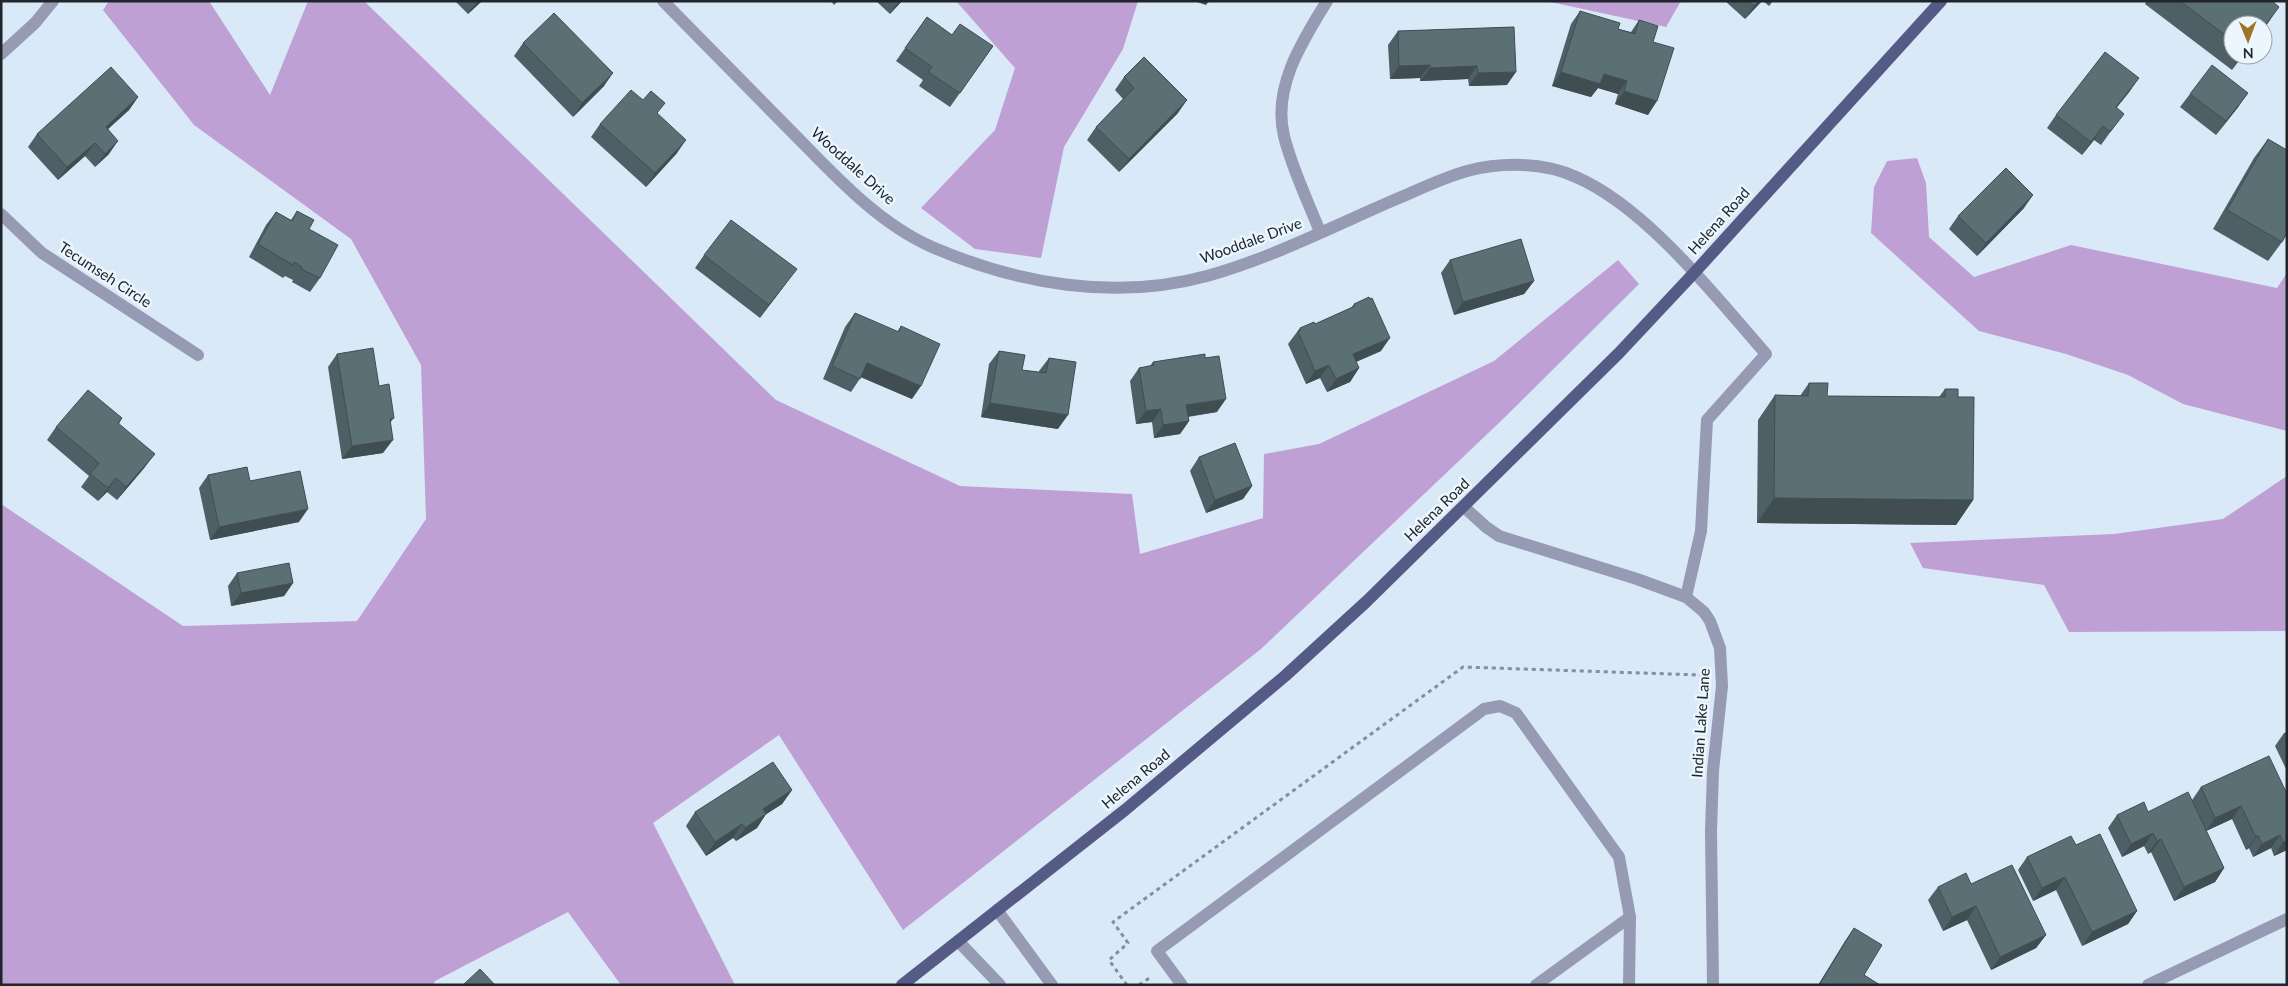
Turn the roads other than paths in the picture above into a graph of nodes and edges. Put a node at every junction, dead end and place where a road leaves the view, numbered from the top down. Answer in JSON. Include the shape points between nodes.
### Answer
{"nodes":[{"id":1,"x":53,"y":1,"type":"edge"},
{"id":2,"x":663,"y":1,"type":"edge"},
{"id":3,"x":1328,"y":1,"type":"edge"},
{"id":4,"x":1941,"y":1,"type":"edge"},
{"id":5,"x":1,"y":54,"type":"edge"},
{"id":6,"x":1,"y":214,"type":"edge"},
{"id":7,"x":1320,"y":232,"type":"junction"},
{"id":8,"x":1694,"y":273,"type":"junction"},
{"id":9,"x":198,"y":355,"type":"dead end"},
{"id":10,"x":1464,"y":507,"type":"junction"},
{"id":11,"x":1686,"y":597,"type":"junction"},
{"id":12,"x":997,"y":910,"type":"junction"},
{"id":13,"x":1630,"y":917,"type":"junction"},
{"id":14,"x":2287,"y":919,"type":"edge"},
{"id":15,"x":958,"y":941,"type":"junction"},
{"id":16,"x":902,"y":985,"type":"edge"},
{"id":17,"x":1000,"y":985,"type":"edge"},
{"id":18,"x":1052,"y":985,"type":"edge"},
{"id":19,"x":1182,"y":985,"type":"edge"},
{"id":20,"x":1536,"y":985,"type":"edge"},
{"id":21,"x":1629,"y":985,"type":"edge"},
{"id":22,"x":1713,"y":985,"type":"edge"},
{"id":23,"x":2148,"y":985,"type":"edge"}],
"edges":[{"from":1,"to":5,"type":"street"},
{"from":2,"to":7,"type":"street","name":"Wooddale Drive","via":[[869,206],[930,246],[973,262],[1010,274],[1090,288],[1130,289],[1206,276]]},
{"from":3,"to":7,"type":"street","via":[[1303,40],[1289,74],[1283,103],[1283,134]]},
{"from":4,"to":8,"type":"main road","name":"Helena Road"},
{"from":6,"to":9,"type":"street","name":"Tecumseh Circle","via":[[42,253]]},
{"from":7,"to":8,"type":"street","name":"Wooddale Drive","via":[[1466,171],[1491,166],[1549,168],[1574,175],[1598,187],[1628,209]]},
{"from":8,"to":10,"type":"main road","name":"Helena Road","via":[[1619,353]]},
{"from":8,"to":11,"type":"street","name":"Wooddale Drive","via":[[1766,354],[1707,420],[1701,531]]},
{"from":10,"to":11,"type":"street","name":"Indian Lake Lane","via":[[1499,536]]},
{"from":10,"to":12,"type":"main road","name":"Helena Road","via":[[1285,676],[1125,810]]},
{"from":11,"to":22,"type":"street","name":"Indian Lake Lane","via":[[1710,621],[1722,663],[1711,831]]},
{"from":12,"to":15,"type":"main road","name":"Helena Road"},
{"from":12,"to":18,"type":"street"},
{"from":13,"to":19,"type":"street","via":[[1619,857],[1516,713],[1500,706],[1484,709],[1157,951]]},
{"from":13,"to":20,"type":"street"},
{"from":13,"to":21,"type":"street"},
{"from":14,"to":23,"type":"street"},
{"from":15,"to":16,"type":"main road","name":"Helena Road"},
{"from":15,"to":17,"type":"street"}]}
